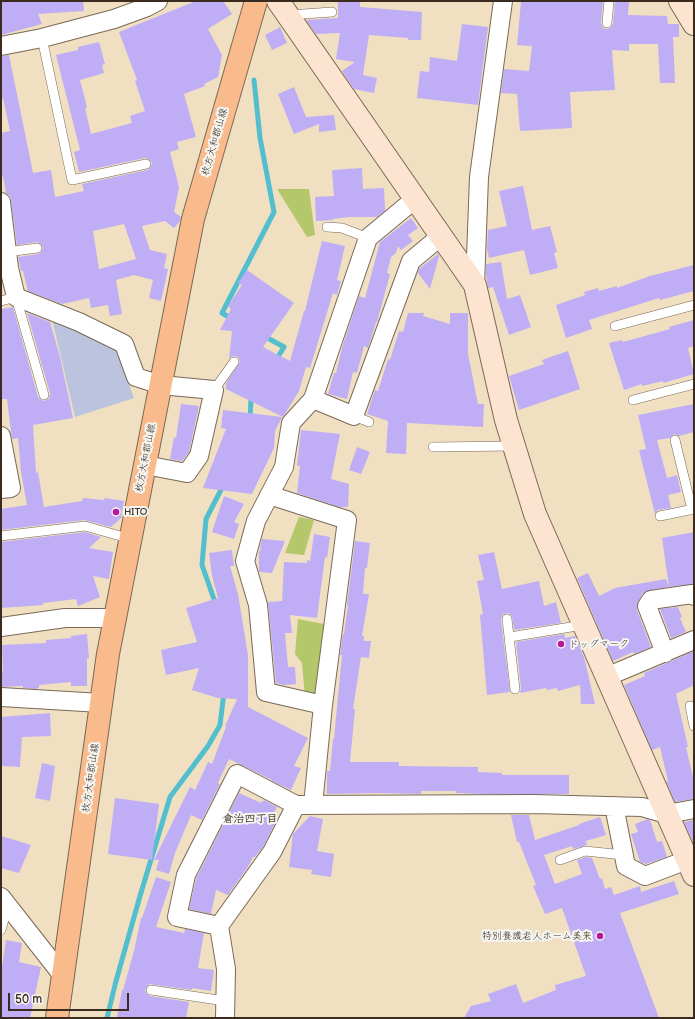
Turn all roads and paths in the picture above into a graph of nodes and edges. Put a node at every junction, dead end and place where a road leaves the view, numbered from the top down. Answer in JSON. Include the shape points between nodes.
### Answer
{"nodes":[{"id":1,"x":158,"y":1,"type":"edge"},
{"id":2,"x":256,"y":1,"type":"edge"},
{"id":3,"x":503,"y":1,"type":"edge"},
{"id":4,"x":609,"y":1,"type":"edge"},
{"id":5,"x":680,"y":1,"type":"edge"},
{"id":6,"x":283,"y":8,"type":"edge"},
{"id":7,"x":332,"y":12,"type":"dead end"},
{"id":8,"x":608,"y":23,"type":"dead end"},
{"id":9,"x":694,"y":24,"type":"edge"},
{"id":10,"x":42,"y":38,"type":"junction"},
{"id":11,"x":1,"y":46,"type":"edge"},
{"id":12,"x":146,"y":164,"type":"dead end"},
{"id":13,"x":415,"y":199,"type":"junction"},
{"id":14,"x":1,"y":202,"type":"edge"},
{"id":15,"x":2,"y":227,"type":"edge"},
{"id":16,"x":327,"y":227,"type":"dead end"},
{"id":17,"x":441,"y":236,"type":"junction"},
{"id":18,"x":368,"y":238,"type":"junction"},
{"id":19,"x":37,"y":248,"type":"dead end"},
{"id":20,"x":7,"y":252,"type":"junction"},
{"id":21,"x":475,"y":285,"type":"junction"},
{"id":22,"x":8,"y":299,"type":"edge"},
{"id":23,"x":694,"y":305,"type":"edge"},
{"id":24,"x":614,"y":326,"type":"dead end"},
{"id":25,"x":234,"y":362,"type":"dead end"},
{"id":26,"x":694,"y":384,"type":"edge"},
{"id":27,"x":161,"y":385,"type":"junction"},
{"id":28,"x":214,"y":390,"type":"junction"},
{"id":29,"x":44,"y":395,"type":"dead end"},
{"id":30,"x":313,"y":399,"type":"junction"},
{"id":31,"x":633,"y":400,"type":"dead end"},
{"id":32,"x":1,"y":436,"type":"edge"},
{"id":33,"x":675,"y":440,"type":"dead end"},
{"id":34,"x":514,"y":446,"type":"junction"},
{"id":35,"x":433,"y":447,"type":"dead end"},
{"id":36,"x":145,"y":465,"type":"junction"},
{"id":37,"x":1,"y":489,"type":"edge"},
{"id":38,"x":269,"y":495,"type":"junction"},
{"id":39,"x":693,"y":510,"type":"edge"},
{"id":40,"x":660,"y":516,"type":"dead end"},
{"id":41,"x":1,"y":536,"type":"edge"},
{"id":42,"x":131,"y":539,"type":"junction"},
{"id":43,"x":694,"y":596,"type":"edge"},
{"id":44,"x":115,"y":618,"type":"junction"},
{"id":45,"x":507,"y":619,"type":"dead end"},
{"id":46,"x":583,"y":625,"type":"junction"},
{"id":47,"x":1,"y":627,"type":"edge"},
{"id":48,"x":510,"y":637,"type":"junction"},
{"id":49,"x":694,"y":640,"type":"edge"},
{"id":50,"x":665,"y":653,"type":"junction"},
{"id":51,"x":606,"y":677,"type":"junction"},
{"id":52,"x":514,"y":689,"type":"dead end"},
{"id":53,"x":1,"y":696,"type":"edge"},
{"id":54,"x":101,"y":703,"type":"junction"},
{"id":55,"x":323,"y":705,"type":"junction"},
{"id":56,"x":690,"y":706,"type":"dead end"},
{"id":57,"x":694,"y":726,"type":"edge"},
{"id":58,"x":305,"y":805,"type":"junction"},
{"id":59,"x":614,"y":806,"type":"junction"},
{"id":60,"x":694,"y":809,"type":"edge"},
{"id":61,"x":667,"y":814,"type":"junction"},
{"id":62,"x":624,"y":855,"type":"junction"},
{"id":63,"x":560,"y":860,"type":"dead end"},
{"id":64,"x":692,"y":869,"type":"edge"},
{"id":65,"x":4,"y":901,"type":"edge"},
{"id":66,"x":220,"y":926,"type":"junction"},
{"id":67,"x":1,"y":930,"type":"edge"},
{"id":68,"x":63,"y":976,"type":"junction"},
{"id":69,"x":151,"y":990,"type":"dead end"},
{"id":70,"x":225,"y":1009,"type":"edge"},
{"id":71,"x":57,"y":1018,"type":"edge"}],
"edges":[{"from":1,"to":10,"type":"street","via":[[114,18]]},
{"from":2,"to":27,"type":"main road","name":"枚方大和郡山線","via":[[193,219]]},
{"from":3,"to":21,"type":"street","via":[[480,177]]},
{"from":4,"to":8,"type":"lane"},
{"from":5,"to":9,"type":"street"},
{"from":6,"to":7,"type":"lane"},
{"from":6,"to":13,"type":"street"},
{"from":10,"to":11,"type":"street"},
{"from":10,"to":12,"type":"lane","via":[[72,180]]},
{"from":13,"to":17,"type":"street"},
{"from":13,"to":18,"type":"street"},
{"from":14,"to":15,"type":"street"},
{"from":15,"to":20,"type":"street"},
{"from":16,"to":18,"type":"lane","via":[[342,228]]},
{"from":17,"to":21,"type":"street"},
{"from":17,"to":30,"type":"street","via":[[412,261],[362,419]]},
{"from":18,"to":30,"type":"street"},
{"from":19,"to":20,"type":"lane"},
{"from":20,"to":22,"type":"street"},
{"from":21,"to":34,"type":"street"},
{"from":22,"to":27,"type":"street","via":[[79,322],[124,344],[136,377]]},
{"from":22,"to":29,"type":"lane"},
{"from":23,"to":24,"type":"lane"},
{"from":25,"to":28,"type":"lane"},
{"from":26,"to":31,"type":"lane"},
{"from":27,"to":28,"type":"street"},
{"from":27,"to":36,"type":"main road","name":"枚方大和郡山線"},
{"from":28,"to":36,"type":"street","via":[[200,456],[187,474]]},
{"from":30,"to":38,"type":"street","via":[[291,423],[284,467]]},
{"from":32,"to":37,"type":"street","via":[[11,488]]},
{"from":33,"to":39,"type":"lane"},
{"from":34,"to":35,"type":"lane"},
{"from":34,"to":46,"type":"street","via":[[536,514]]},
{"from":36,"to":42,"type":"main road","name":"枚方大和郡山線"},
{"from":38,"to":55,"type":"street","via":[[256,521],[245,561],[258,605],[266,692]]},
{"from":38,"to":55,"type":"street","via":[[347,520]]},
{"from":39,"to":40,"type":"lane"},
{"from":41,"to":42,"type":"lane","via":[[85,526]]},
{"from":42,"to":44,"type":"main road","name":"枚方大和郡山線"},
{"from":43,"to":50,"type":"street","via":[[692,594],[651,600],[647,606]]},
{"from":44,"to":47,"type":"street","via":[[65,618]]},
{"from":44,"to":54,"type":"main road","name":"枚方大和郡山線"},
{"from":45,"to":48,"type":"lane"},
{"from":46,"to":48,"type":"lane"},
{"from":46,"to":51,"type":"street"},
{"from":48,"to":52,"type":"lane"},
{"from":49,"to":50,"type":"street"},
{"from":50,"to":51,"type":"street"},
{"from":51,"to":61,"type":"street"},
{"from":53,"to":54,"type":"street"},
{"from":54,"to":68,"type":"main road","name":"枚方大和郡山線"},
{"from":55,"to":58,"type":"street"},
{"from":56,"to":57,"type":"lane"},
{"from":58,"to":59,"type":"street"},
{"from":58,"to":66,"type":"street"},
{"from":58,"to":66,"type":"street","via":[[237,774],[186,876],[177,917]]},
{"from":59,"to":61,"type":"street","via":[[642,807]]},
{"from":59,"to":62,"type":"street"},
{"from":60,"to":61,"type":"street"},
{"from":61,"to":64,"type":"street"},
{"from":62,"to":63,"type":"lane","via":[[585,851]]},
{"from":62,"to":64,"type":"street","via":[[626,866],[645,876]]},
{"from":65,"to":67,"type":"lane"},
{"from":65,"to":68,"type":"street"},
{"from":66,"to":70,"type":"street","via":[[226,969]]},
{"from":68,"to":71,"type":"main road","name":"枚方大和郡山線"},
{"from":69,"to":70,"type":"lane"}]}
